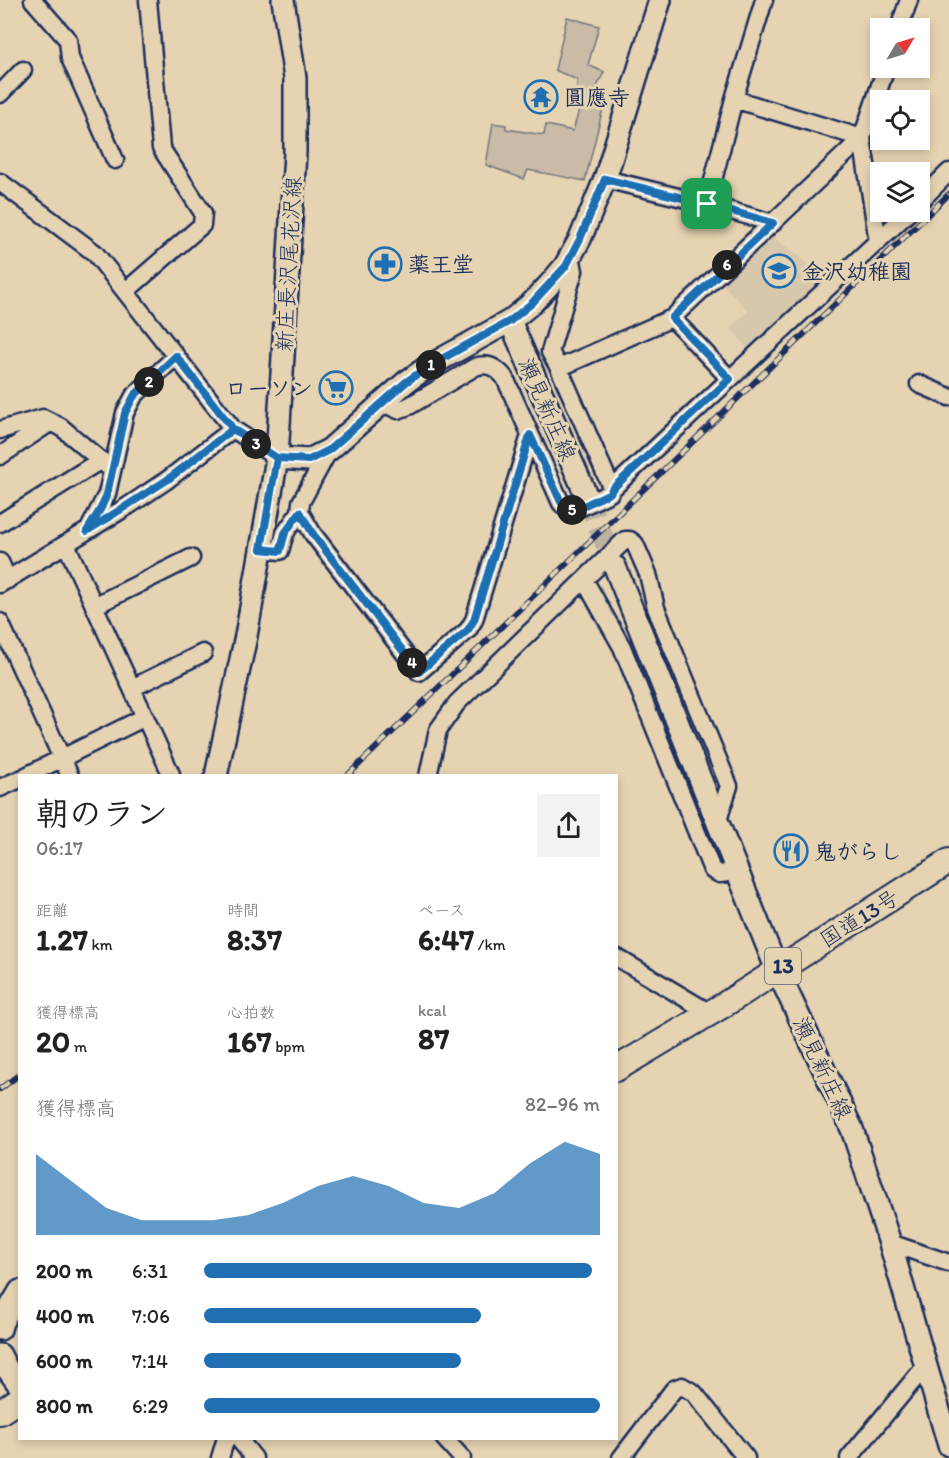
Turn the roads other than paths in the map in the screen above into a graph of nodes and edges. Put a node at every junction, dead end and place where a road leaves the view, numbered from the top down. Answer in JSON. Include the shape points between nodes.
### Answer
{"nodes":[{"id":1,"x":33,"y":0,"type":"edge"},
{"id":2,"x":148,"y":0,"type":"edge"},
{"id":3,"x":283,"y":0,"type":"edge"},
{"id":4,"x":660,"y":0,"type":"edge"},
{"id":5,"x":764,"y":0,"type":"edge"},
{"id":6,"x":909,"y":0,"type":"edge"},
{"id":7,"x":903,"y":18,"type":"edge"},
{"id":8,"x":23,"y":70,"type":"dead end"},
{"id":9,"x":883,"y":78,"type":"edge"},
{"id":10,"x":0,"y":94,"type":"edge"},
{"id":11,"x":734,"y":99,"type":"junction"},
{"id":12,"x":862,"y":138,"type":"junction"},
{"id":13,"x":115,"y":160,"type":"dead end"},
{"id":14,"x":949,"y":172,"type":"edge"},
{"id":15,"x":605,"y":179,"type":"junction"},
{"id":16,"x":0,"y":182,"type":"edge"},
{"id":17,"x":930,"y":191,"type":"edge"},
{"id":18,"x":707,"y":204,"type":"junction"},
{"id":19,"x":899,"y":222,"type":"edge"},
{"id":20,"x":773,"y":223,"type":"junction"},
{"id":21,"x":878,"y":242,"type":"junction"},
{"id":22,"x":571,"y":256,"type":"junction"},
{"id":23,"x":126,"y":291,"type":"junction"},
{"id":24,"x":672,"y":318,"type":"junction"},
{"id":25,"x":510,"y":321,"type":"junction"},
{"id":26,"x":176,"y":356,"type":"junction"},
{"id":27,"x":559,"y":368,"type":"junction"},
{"id":28,"x":730,"y":379,"type":"junction"},
{"id":29,"x":920,"y":384,"type":"dead end"},
{"id":30,"x":949,"y":397,"type":"edge"},
{"id":31,"x":381,"y":402,"type":"junction"},
{"id":32,"x":51,"y":422,"type":"junction"},
{"id":33,"x":233,"y":429,"type":"junction"},
{"id":34,"x":0,"y":430,"type":"edge"},
{"id":35,"x":530,"y":435,"type":"junction"},
{"id":36,"x":329,"y":450,"type":"junction"},
{"id":37,"x":0,"y":456,"type":"edge"},
{"id":38,"x":277,"y":458,"type":"junction"},
{"id":39,"x":107,"y":465,"type":"junction"},
{"id":40,"x":612,"y":489,"type":"junction"},
{"id":41,"x":587,"y":497,"type":"tunnel mouth"},
{"id":42,"x":300,"y":512,"type":"junction"},
{"id":43,"x":0,"y":523,"type":"edge"},
{"id":44,"x":87,"y":531,"type":"junction"},
{"id":45,"x":66,"y":544,"type":"junction"},
{"id":46,"x":261,"y":549,"type":"junction"},
{"id":47,"x":191,"y":558,"type":"dead end"},
{"id":48,"x":0,"y":562,"type":"edge"},
{"id":49,"x":615,"y":567,"type":"tunnel mouth"},
{"id":50,"x":585,"y":581,"type":"junction"},
{"id":51,"x":4,"y":582,"type":"edge"},
{"id":52,"x":94,"y":606,"type":"junction"},
{"id":53,"x":0,"y":621,"type":"edge"},
{"id":54,"x":203,"y":653,"type":"dead end"},
{"id":55,"x":132,"y":688,"type":"junction"},
{"id":56,"x":145,"y":717,"type":"junction"},
{"id":57,"x":62,"y":758,"type":"junction"},
{"id":58,"x":30,"y":774,"type":"edge"},
{"id":59,"x":69,"y":774,"type":"edge"},
{"id":60,"x":171,"y":774,"type":"edge"},
{"id":61,"x":216,"y":774,"type":"edge"},
{"id":62,"x":428,"y":774,"type":"edge"},
{"id":63,"x":18,"y":780,"type":"edge"},
{"id":64,"x":0,"y":788,"type":"edge"},
{"id":65,"x":718,"y":820,"type":"junction"},
{"id":66,"x":949,"y":861,"type":"edge"},
{"id":67,"x":739,"y":872,"type":"junction"},
{"id":68,"x":618,"y":958,"type":"edge"},
{"id":69,"x":777,"y":970,"type":"junction"},
{"id":70,"x":710,"y":1013,"type":"junction"},
{"id":71,"x":618,"y":1068,"type":"edge"},
{"id":72,"x":890,"y":1243,"type":"junction"},
{"id":73,"x":949,"y":1263,"type":"edge"},
{"id":74,"x":18,"y":1295,"type":"edge"},
{"id":75,"x":1,"y":1325,"type":"edge"},
{"id":76,"x":0,"y":1356,"type":"edge"},
{"id":77,"x":927,"y":1364,"type":"junction"},
{"id":78,"x":18,"y":1383,"type":"edge"},
{"id":79,"x":18,"y":1400,"type":"edge"},
{"id":80,"x":0,"y":1412,"type":"edge"},
{"id":81,"x":225,"y":1440,"type":"edge"},
{"id":82,"x":240,"y":1440,"type":"edge"},
{"id":83,"x":446,"y":1440,"type":"edge"},
{"id":84,"x":949,"y":1445,"type":"edge"},
{"id":85,"x":220,"y":1458,"type":"edge"},
{"id":86,"x":254,"y":1458,"type":"edge"},
{"id":87,"x":462,"y":1458,"type":"edge"},
{"id":88,"x":621,"y":1458,"type":"edge"},
{"id":89,"x":746,"y":1458,"type":"edge"},
{"id":90,"x":849,"y":1458,"type":"edge"}],
"edges":[{"from":1,"to":13,"type":"street","via":[[68,40],[70,58]]},
{"from":2,"to":23,"type":"street","via":[[162,148],[203,213],[202,225]]},
{"from":3,"to":38,"type":"main road","name":"新庄長沢尾花沢線","via":[[295,78],[295,153]]},
{"from":4,"to":15,"type":"main road"},
{"from":5,"to":11,"type":"street"},
{"from":6,"to":7,"type":"street"},
{"from":8,"to":10,"type":"street"},
{"from":9,"to":12,"type":"street"},
{"from":11,"to":12,"type":"street"},
{"from":11,"to":18,"type":"street"},
{"from":12,"to":20,"type":"street"},
{"from":12,"to":21,"type":"street"},
{"from":14,"to":17,"type":"street"},
{"from":15,"to":18,"type":"street"},
{"from":15,"to":22,"type":"main road"},
{"from":16,"to":23,"type":"street","via":[[95,253]]},
{"from":18,"to":20,"type":"street"},
{"from":19,"to":21,"type":"street"},
{"from":20,"to":24,"type":"street"},
{"from":21,"to":28,"type":"street"},
{"from":22,"to":25,"type":"main road","via":[[549,285]]},
{"from":22,"to":27,"type":"street","via":[[574,271],[550,352]]},
{"from":23,"to":26,"type":"street"},
{"from":24,"to":27,"type":"street"},
{"from":24,"to":28,"type":"street"},
{"from":25,"to":31,"type":"main road","via":[[429,366]]},
{"from":25,"to":41,"type":"main road","name":"瀬見新庄線"},
{"from":26,"to":33,"type":"street"},
{"from":26,"to":39,"type":"street","via":[[134,396]]},
{"from":27,"to":40,"type":"street"},
{"from":28,"to":40,"type":"street"},
{"from":29,"to":30,"type":"street"},
{"from":31,"to":35,"type":"street","via":[[398,410],[409,406],[482,364],[499,370],[505,378]]},
{"from":31,"to":36,"type":"main road"},
{"from":32,"to":34,"type":"street","via":[[43,418]]},
{"from":32,"to":37,"type":"street"},
{"from":32,"to":39,"type":"street"},
{"from":33,"to":38,"type":"street"},
{"from":33,"to":44,"type":"street","via":[[167,480]]},
{"from":35,"to":40,"type":"street","via":[[567,509],[575,510],[607,496]]},
{"from":35,"to":42,"type":"street","via":[[474,620],[468,630],[419,672]]},
{"from":36,"to":38,"type":"main road","via":[[309,460]]},
{"from":36,"to":42,"type":"street","via":[[301,502]]},
{"from":38,"to":46,"type":"main road","name":"新庄長沢尾花沢線"},
{"from":39,"to":43,"type":"street"},
{"from":39,"to":44,"type":"street","via":[[107,494]]},
{"from":42,"to":46,"type":"street","via":[[285,533],[280,551]]},
{"from":44,"to":45,"type":"street"},
{"from":45,"to":51,"type":"street"},
{"from":45,"to":52,"type":"street"},
{"from":46,"to":61,"type":"main road","name":"新庄長沢尾花沢線"},
{"from":47,"to":52,"type":"street"},
{"from":48,"to":51,"type":"street"},
{"from":49,"to":65,"type":"main road","name":"瀬見新庄線"},
{"from":50,"to":62,"type":"street","via":[[457,703],[438,730]]},
{"from":50,"to":65,"type":"street","via":[[625,540],[635,544],[656,608],[729,786]]},
{"from":50,"to":67,"type":"street","via":[[622,647],[712,870],[720,874]]},
{"from":52,"to":55,"type":"street"},
{"from":53,"to":57,"type":"street"},
{"from":54,"to":55,"type":"street"},
{"from":55,"to":56,"type":"street"},
{"from":56,"to":57,"type":"street"},
{"from":56,"to":60,"type":"street"},
{"from":57,"to":58,"type":"street"},
{"from":57,"to":59,"type":"street"},
{"from":63,"to":64,"type":"street"},
{"from":65,"to":67,"type":"main road","name":"瀬見新庄線"},
{"from":66,"to":69,"type":"highway","name":"国道13号","number":"13"},
{"from":67,"to":69,"type":"main road","name":"瀬見新庄線"},
{"from":68,"to":70,"type":"street"},
{"from":69,"to":70,"type":"highway","name":"国道13号","number":"13"},
{"from":69,"to":72,"type":"main road","name":"瀬見新庄線","via":[[852,1129]]},
{"from":70,"to":71,"type":"highway","name":"国道13号","number":"13"},
{"from":72,"to":73,"type":"street"},
{"from":72,"to":77,"type":"main road","name":"瀬見新庄線"},
{"from":74,"to":75,"type":"main road"},
{"from":76,"to":78,"type":"main road"},
{"from":77,"to":84,"type":"main road","name":"瀬見新庄線"},
{"from":77,"to":90,"type":"street"},
{"from":79,"to":80,"type":"highway"},
{"from":81,"to":85,"type":"street"},
{"from":82,"to":86,"type":"street"},
{"from":83,"to":87,"type":"street"},
{"from":88,"to":89,"type":"street","via":[[674,1389],[682,1386],[694,1393]]}]}
